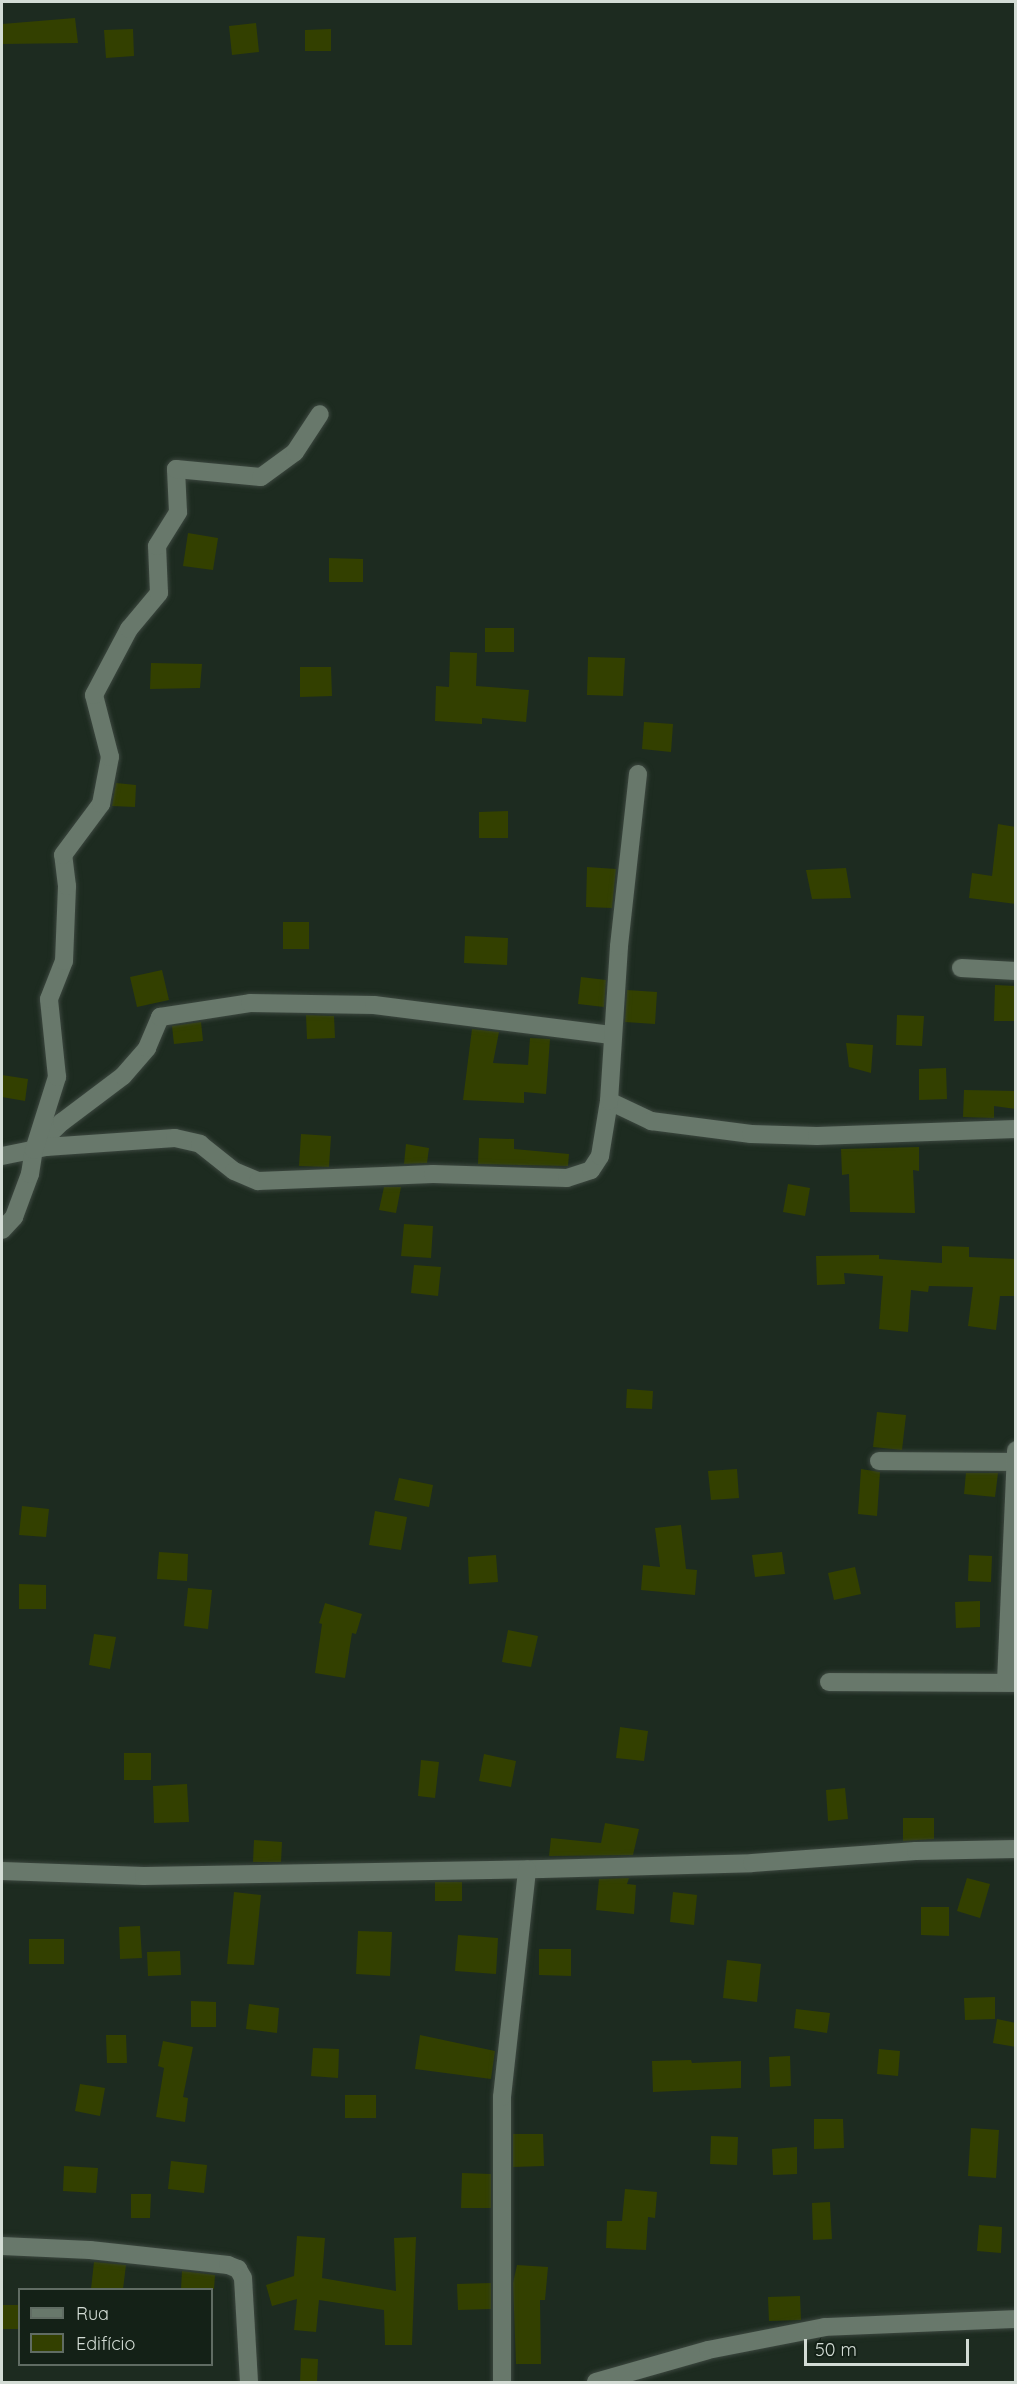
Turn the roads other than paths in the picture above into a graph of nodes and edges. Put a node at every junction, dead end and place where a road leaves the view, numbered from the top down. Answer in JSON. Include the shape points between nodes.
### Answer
{"nodes":[{"id":1,"x":320,"y":414,"type":"dead end"},
{"id":2,"x":638,"y":774,"type":"dead end"},
{"id":3,"x":961,"y":968,"type":"dead end"},
{"id":4,"x":1016,"y":971,"type":"edge"},
{"id":5,"x":613,"y":1035,"type":"junction"},
{"id":6,"x":609,"y":1101,"type":"junction"},
{"id":7,"x":1016,"y":1129,"type":"edge"},
{"id":8,"x":34,"y":1150,"type":"junction"},
{"id":9,"x":2,"y":1156,"type":"edge"},
{"id":10,"x":2,"y":1230,"type":"edge"},
{"id":11,"x":1016,"y":1450,"type":"edge"},
{"id":12,"x":879,"y":1461,"type":"dead end"},
{"id":13,"x":1015,"y":1462,"type":"edge"},
{"id":14,"x":829,"y":1682,"type":"dead end"},
{"id":15,"x":1011,"y":1682,"type":"edge"},
{"id":16,"x":1016,"y":1849,"type":"edge"},
{"id":17,"x":527,"y":1869,"type":"junction"},
{"id":18,"x":2,"y":1871,"type":"edge"},
{"id":19,"x":2,"y":2246,"type":"edge"},
{"id":20,"x":1016,"y":2319,"type":"edge"},
{"id":21,"x":249,"y":2382,"type":"edge"},
{"id":22,"x":502,"y":2382,"type":"edge"},
{"id":23,"x":596,"y":2382,"type":"edge"}],
"edges":[{"from":1,"to":8,"type":"street","via":[[295,452],[261,477],[176,469],[178,512],[157,546],[159,593],[129,629],[94,695],[110,757],[101,804],[63,855],[67,886],[64,961],[49,999],[57,1077]]},
{"from":2,"to":5,"type":"street"},
{"from":3,"to":4,"type":"street"},
{"from":5,"to":6,"type":"street"},
{"from":5,"to":8,"type":"street","via":[[363,1004],[250,1004],[160,1017],[147,1048],[123,1076],[62,1122]]},
{"from":6,"to":7,"type":"street","via":[[651,1121],[751,1134],[818,1136]]},
{"from":6,"to":8,"type":"street","via":[[600,1156],[591,1170],[567,1178],[433,1174],[258,1181],[234,1171],[200,1144],[175,1138]]},
{"from":8,"to":9,"type":"street"},
{"from":8,"to":10,"type":"street","via":[[30,1174],[14,1217]]},
{"from":11,"to":13,"type":"street"},
{"from":12,"to":13,"type":"street"},
{"from":13,"to":15,"type":"street"},
{"from":14,"to":15,"type":"street"},
{"from":16,"to":17,"type":"street","via":[[916,1851],[752,1863]]},
{"from":17,"to":18,"type":"street","via":[[144,1876]]},
{"from":17,"to":22,"type":"street","via":[[502,2097]]},
{"from":19,"to":21,"type":"street","via":[[113,2252],[238,2269],[243,2278]]},
{"from":20,"to":23,"type":"street","via":[[825,2327],[708,2350]]}]}
